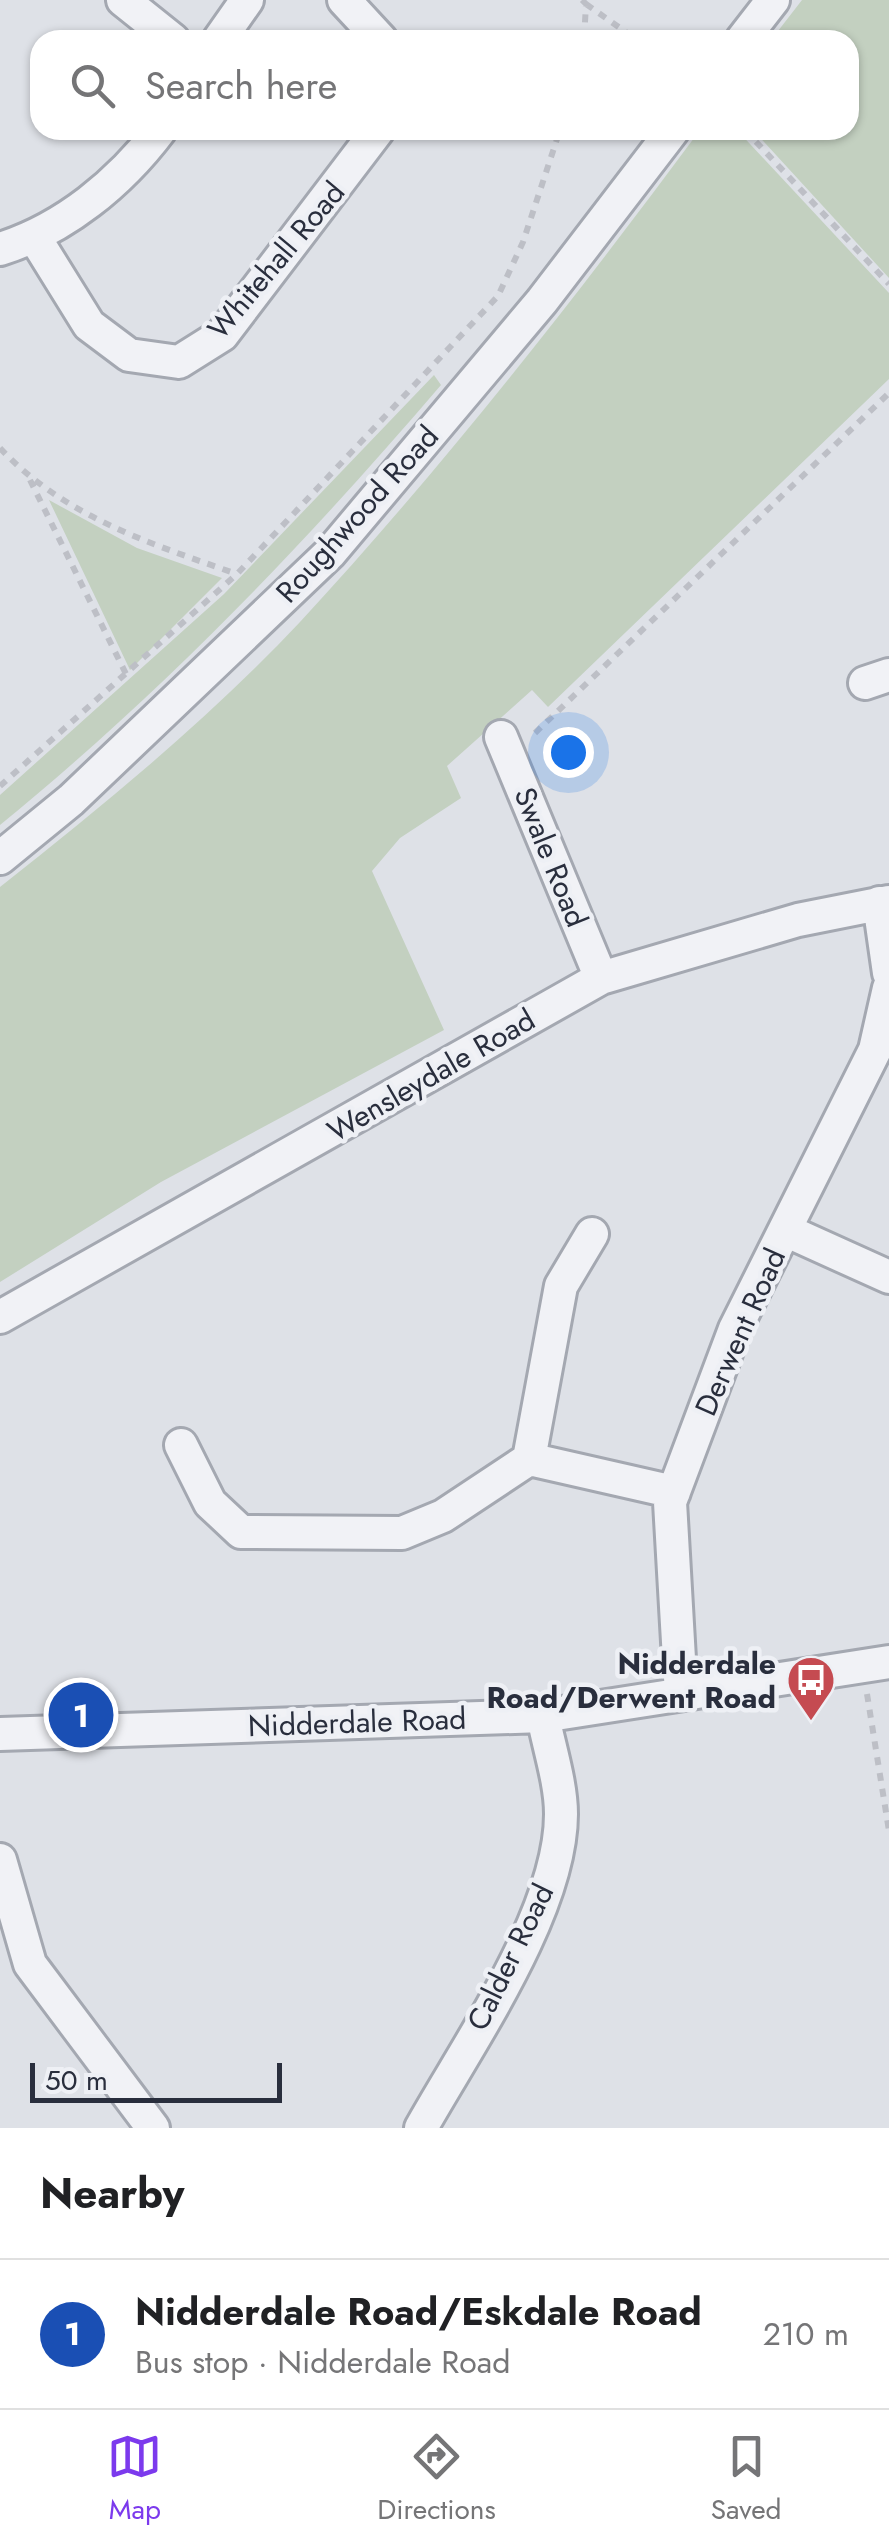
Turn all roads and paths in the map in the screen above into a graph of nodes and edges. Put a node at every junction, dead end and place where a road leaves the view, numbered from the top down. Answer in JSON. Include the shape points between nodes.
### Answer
{"nodes":[{"id":1,"x":123,"y":0,"type":"edge"},
{"id":2,"x":247,"y":0,"type":"edge"},
{"id":3,"x":344,"y":0,"type":"edge"},
{"id":4,"x":773,"y":0,"type":"edge"},
{"id":5,"x":584,"y":2,"type":"edge"},
{"id":6,"x":160,"y":30,"type":"edge"},
{"id":7,"x":226,"y":30,"type":"edge"},
{"id":8,"x":372,"y":30,"type":"edge"},
{"id":9,"x":584,"y":30,"type":"edge"},
{"id":10,"x":623,"y":30,"type":"edge"},
{"id":11,"x":750,"y":30,"type":"edge"},
{"id":12,"x":153,"y":140,"type":"edge"},
{"id":13,"x":370,"y":140,"type":"edge"},
{"id":14,"x":557,"y":140,"type":"edge"},
{"id":15,"x":665,"y":140,"type":"edge"},
{"id":16,"x":754,"y":140,"type":"edge"},
{"id":17,"x":35,"y":238,"type":"junction"},
{"id":18,"x":0,"y":249,"type":"edge"},
{"id":19,"x":889,"y":284,"type":"edge"},
{"id":20,"x":889,"y":393,"type":"edge"},
{"id":21,"x":0,"y":448,"type":"edge"},
{"id":22,"x":30,"y":480,"type":"junction"},
{"id":23,"x":237,"y":574,"type":"junction"},
{"id":24,"x":127,"y":676,"type":"junction"},
{"id":25,"x":502,"y":737,"type":"dead end"},
{"id":26,"x":535,"y":751,"type":"dead end"},
{"id":27,"x":0,"y":786,"type":"edge"},
{"id":28,"x":0,"y":858,"type":"edge"},
{"id":29,"x":884,"y":902,"type":"edge"},
{"id":30,"x":889,"y":973,"type":"edge"},
{"id":31,"x":601,"y":978,"type":"junction"},
{"id":32,"x":889,"y":988,"type":"edge"},
{"id":33,"x":785,"y":1230,"type":"junction"},
{"id":34,"x":592,"y":1234,"type":"dead end"},
{"id":35,"x":889,"y":1277,"type":"edge"},
{"id":36,"x":0,"y":1317,"type":"edge"},
{"id":37,"x":182,"y":1445,"type":"dead end"},
{"id":38,"x":529,"y":1459,"type":"junction"},
{"id":39,"x":674,"y":1492,"type":"junction"},
{"id":40,"x":876,"y":1664,"type":"edge"},
{"id":41,"x":681,"y":1694,"type":"junction"},
{"id":42,"x":543,"y":1716,"type":"junction"},
{"id":43,"x":0,"y":1734,"type":"edge"},
{"id":44,"x":889,"y":1831,"type":"edge"},
{"id":45,"x":0,"y":1860,"type":"edge"},
{"id":46,"x":153,"y":2128,"type":"edge"},
{"id":47,"x":421,"y":2128,"type":"edge"}],
"edges":[{"from":1,"to":6,"type":"street"},
{"from":2,"to":7,"type":"street"},
{"from":3,"to":8,"type":"street"},
{"from":4,"to":11,"type":"street"},
{"from":5,"to":9,"type":"path"},
{"from":5,"to":10,"type":"path"},
{"from":12,"to":17,"type":"street","via":[[93,198]]},
{"from":13,"to":17,"type":"street","name":"Whitehall Road","via":[[222,335],[179,362],[129,356],[89,325]]},
{"from":14,"to":23,"type":"path","via":[[524,242],[498,296]]},
{"from":15,"to":28,"type":"street","name":"Roughwood Road","via":[[542,300],[330,553],[71,800]]},
{"from":16,"to":19,"type":"path"},
{"from":17,"to":18,"type":"street"},
{"from":20,"to":26,"type":"path","via":[[572,694],[535,732]]},
{"from":21,"to":22,"type":"path"},
{"from":22,"to":23,"type":"path","via":[[153,545]]},
{"from":22,"to":24,"type":"path"},
{"from":23,"to":24,"type":"path"},
{"from":24,"to":27,"type":"path"},
{"from":25,"to":31,"type":"street","name":"Swale Road"},
{"from":29,"to":30,"type":"street"},
{"from":29,"to":31,"type":"street","name":"Wensleydale Road"},
{"from":31,"to":36,"type":"street","name":"Wensleydale Road"},
{"from":32,"to":33,"type":"street","name":"Derwent Road","via":[[875,1050]]},
{"from":33,"to":35,"type":"street"},
{"from":33,"to":39,"type":"street","name":"Derwent Road","via":[[735,1330]]},
{"from":34,"to":38,"type":"street","via":[[561,1286]]},
{"from":37,"to":38,"type":"street","via":[[210,1503],[241,1532],[402,1533],[443,1516]]},
{"from":38,"to":39,"type":"street"},
{"from":39,"to":41,"type":"street","name":"Derwent Road"},
{"from":40,"to":41,"type":"street","name":"Nidderdale Road"},
{"from":40,"to":44,"type":"path"},
{"from":41,"to":42,"type":"street","name":"Nidderdale Road"},
{"from":42,"to":43,"type":"street","name":"Nidderdale Road"},
{"from":42,"to":47,"type":"street","name":"Calder Road","via":[[561,1814],[550,1885]]},
{"from":45,"to":46,"type":"street","via":[[30,1964]]}]}
